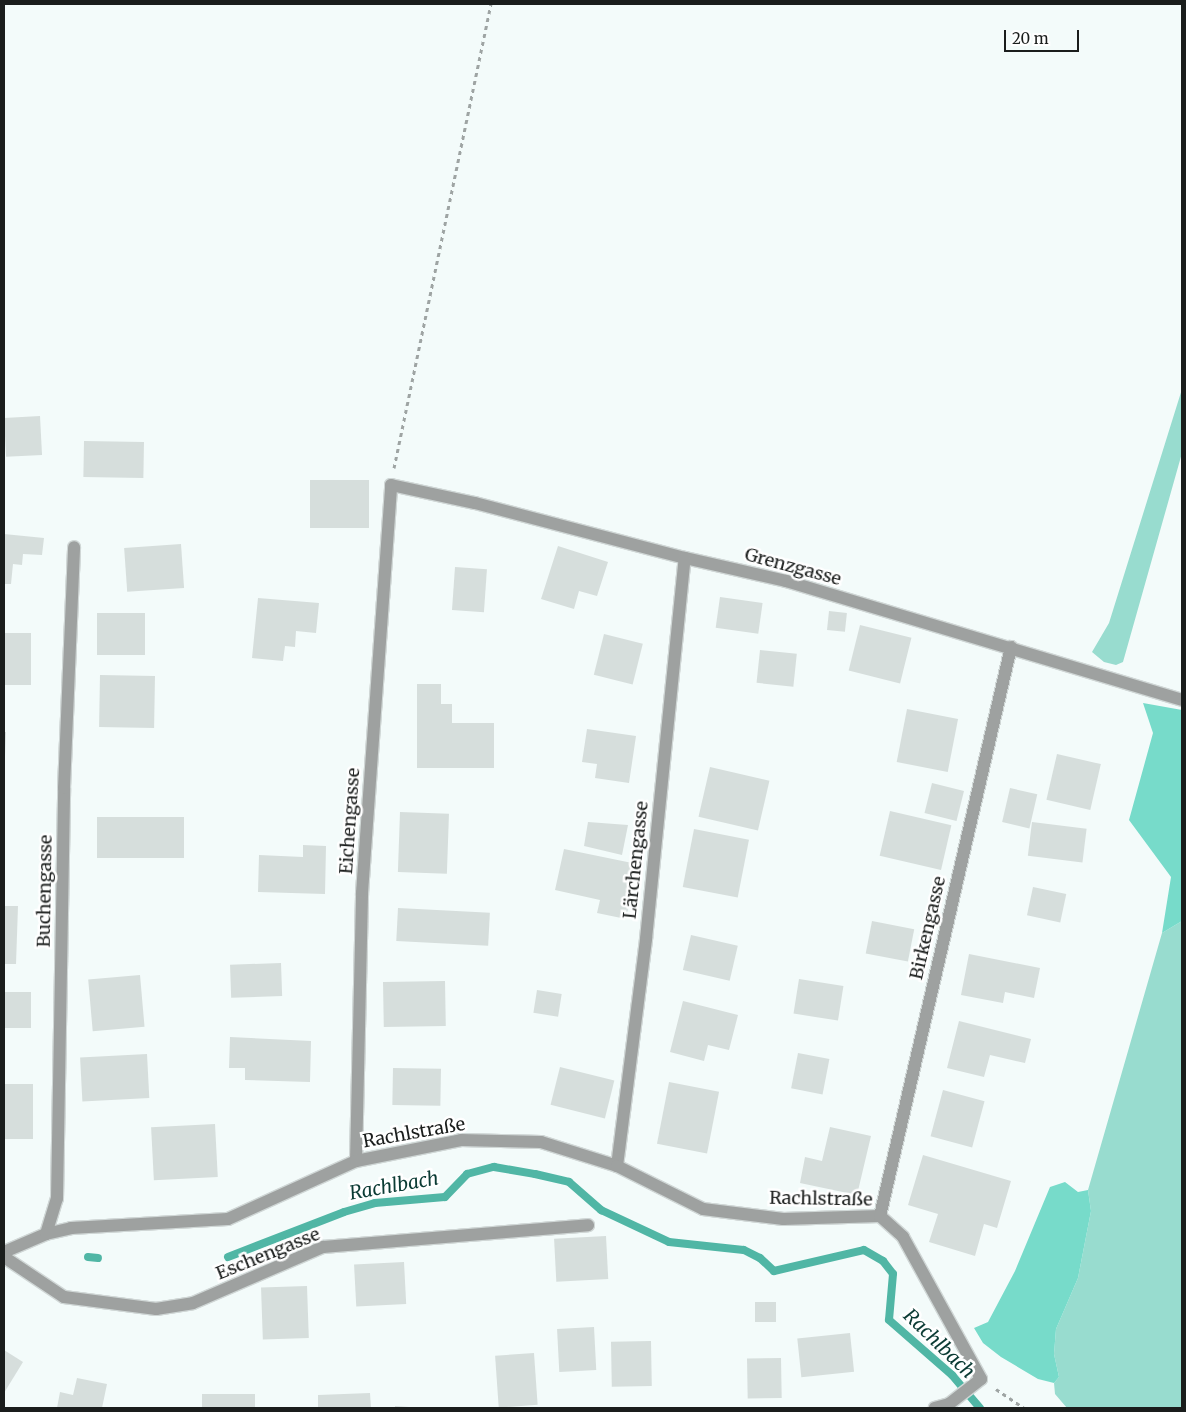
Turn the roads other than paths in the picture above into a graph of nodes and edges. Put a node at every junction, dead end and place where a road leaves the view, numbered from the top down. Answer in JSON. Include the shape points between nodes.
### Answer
{"nodes":[{"id":1,"x":391,"y":485,"type":"joint"},
{"id":2,"x":74,"y":547,"type":"dead end"},
{"id":3,"x":685,"y":558,"type":"junction"},
{"id":4,"x":1010,"y":647,"type":"junction"},
{"id":5,"x":1182,"y":700,"type":"edge"},
{"id":6,"x":356,"y":1161,"type":"junction"},
{"id":7,"x":618,"y":1166,"type":"junction"},
{"id":8,"x":880,"y":1216,"type":"junction"},
{"id":9,"x":588,"y":1225,"type":"dead end"},
{"id":10,"x":46,"y":1234,"type":"junction"},
{"id":11,"x":4,"y":1252,"type":"edge"},
{"id":12,"x":4,"y":1257,"type":"edge"},
{"id":13,"x":935,"y":1408,"type":"edge"}],
"edges":[{"from":1,"to":3,"type":"street","name":"Grenzgasse","via":[[475,503]]},
{"from":1,"to":6,"type":"street","name":"Eichengasse","via":[[362,893]]},
{"from":2,"to":10,"type":"street","name":"Buchengasse","via":[[64,788],[57,1199]]},
{"from":3,"to":4,"type":"street","name":"Grenzgasse","via":[[786,581]]},
{"from":3,"to":7,"type":"street","name":"Lärchengasse","via":[[646,939]]},
{"from":4,"to":5,"type":"street","name":"Grenzgasse"},
{"from":4,"to":8,"type":"street","name":"Birkengasse"},
{"from":6,"to":7,"type":"street","name":"Rachlstraße","via":[[461,1140],[541,1142]]},
{"from":6,"to":10,"type":"street","name":"Rachlstraße","via":[[228,1219],[71,1228]]},
{"from":7,"to":8,"type":"street","name":"Rachlstraße","via":[[703,1209],[783,1219]]},
{"from":8,"to":13,"type":"street","name":"Rachlstraße","via":[[903,1237],[981,1379],[949,1404]]},
{"from":9,"to":12,"type":"street","name":"Eschengasse","via":[[323,1247],[193,1303],[156,1309],[64,1296]]},
{"from":10,"to":11,"type":"street","name":"Rachlstraße"}]}
